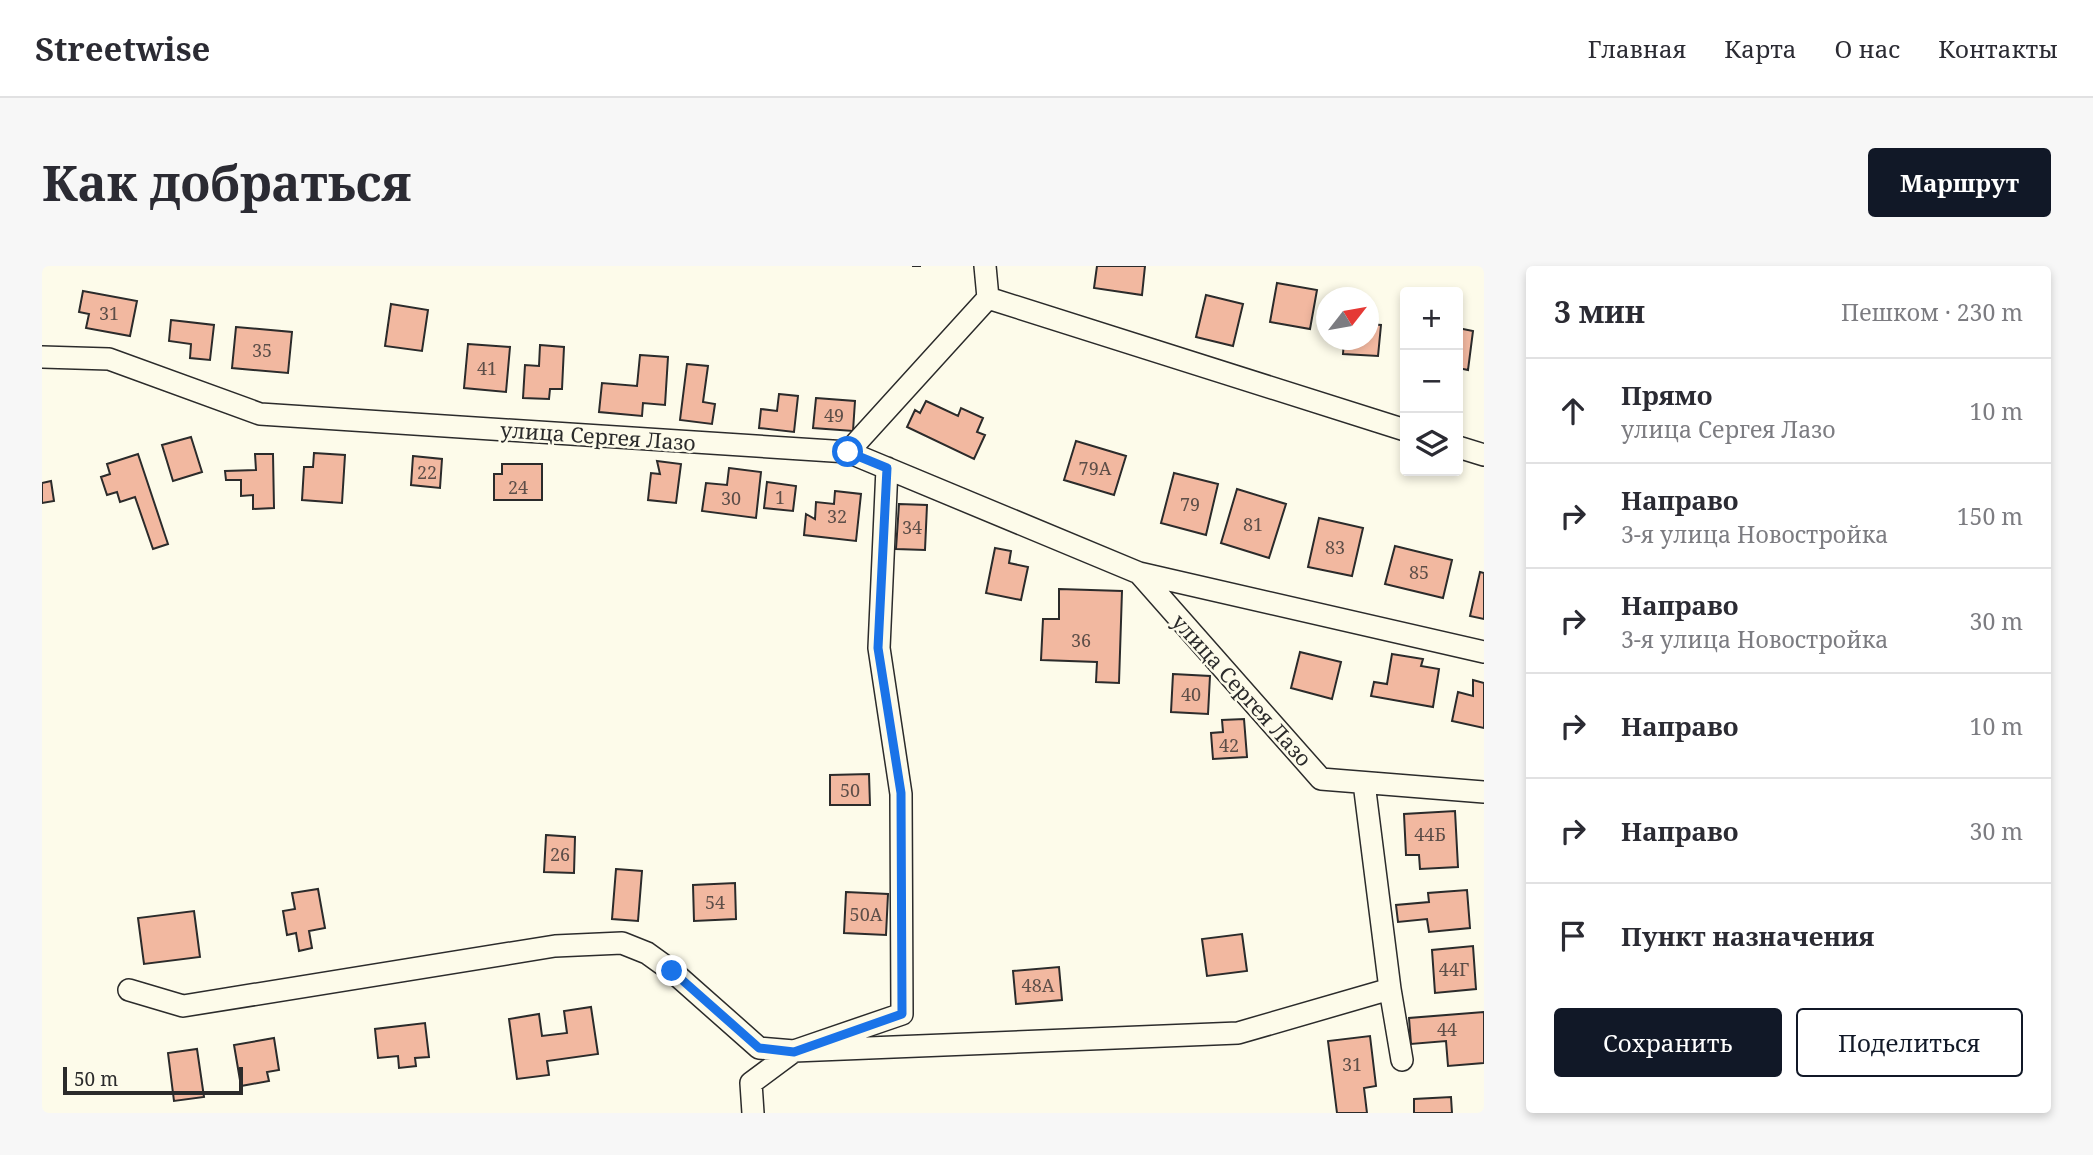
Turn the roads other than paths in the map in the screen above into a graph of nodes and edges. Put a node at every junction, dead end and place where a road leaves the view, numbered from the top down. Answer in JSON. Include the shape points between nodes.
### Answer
{"nodes":[{"id":1,"x":985,"y":266,"type":"edge"},
{"id":2,"x":988,"y":298,"type":"junction"},
{"id":3,"x":42,"y":357,"type":"edge"},
{"id":4,"x":1400,"y":428,"type":"edge"},
{"id":5,"x":1463,"y":449,"type":"edge"},
{"id":6,"x":848,"y":452,"type":"junction"},
{"id":7,"x":1484,"y":455,"type":"edge"},
{"id":8,"x":887,"y":468,"type":"junction"},
{"id":9,"x":1139,"y":573,"type":"junction"},
{"id":10,"x":1484,"y":652,"type":"edge"},
{"id":11,"x":1364,"y":783,"type":"junction"},
{"id":12,"x":1484,"y":792,"type":"edge"},
{"id":13,"x":1390,"y":989,"type":"junction"},
{"id":14,"x":129,"y":990,"type":"dead end"},
{"id":15,"x":794,"y":1052,"type":"junction"},
{"id":16,"x":1402,"y":1060,"type":"dead end"},
{"id":17,"x":753,"y":1113,"type":"edge"}],
"edges":[{"from":1,"to":2,"type":"street"},
{"from":2,"to":4,"type":"street"},
{"from":2,"to":6,"type":"street"},
{"from":3,"to":6,"type":"street","name":"улица Сергея Лазо","via":[[109,359],[260,414]]},
{"from":5,"to":7,"type":"street"},
{"from":6,"to":8,"type":"street","name":"улица Сергея Лазо"},
{"from":8,"to":9,"type":"street","name":"улица Сергея Лазо"},
{"from":8,"to":15,"type":"street","via":[[878,648],[901,793],[902,1014]]},
{"from":9,"to":10,"type":"street","name":"улица Сергея Лазо"},
{"from":9,"to":11,"type":"street","name":"улица Сергея Лазо","via":[[1321,779]]},
{"from":11,"to":12,"type":"street","name":"улица Сергея Лазо"},
{"from":11,"to":13,"type":"street"},
{"from":13,"to":15,"type":"street","via":[[1238,1033]]},
{"from":13,"to":16,"type":"street"},
{"from":14,"to":15,"type":"street","via":[[183,1006],[555,946],[622,943],[672,971],[759,1048]]},
{"from":15,"to":17,"type":"street","via":[[751,1083]]}]}
